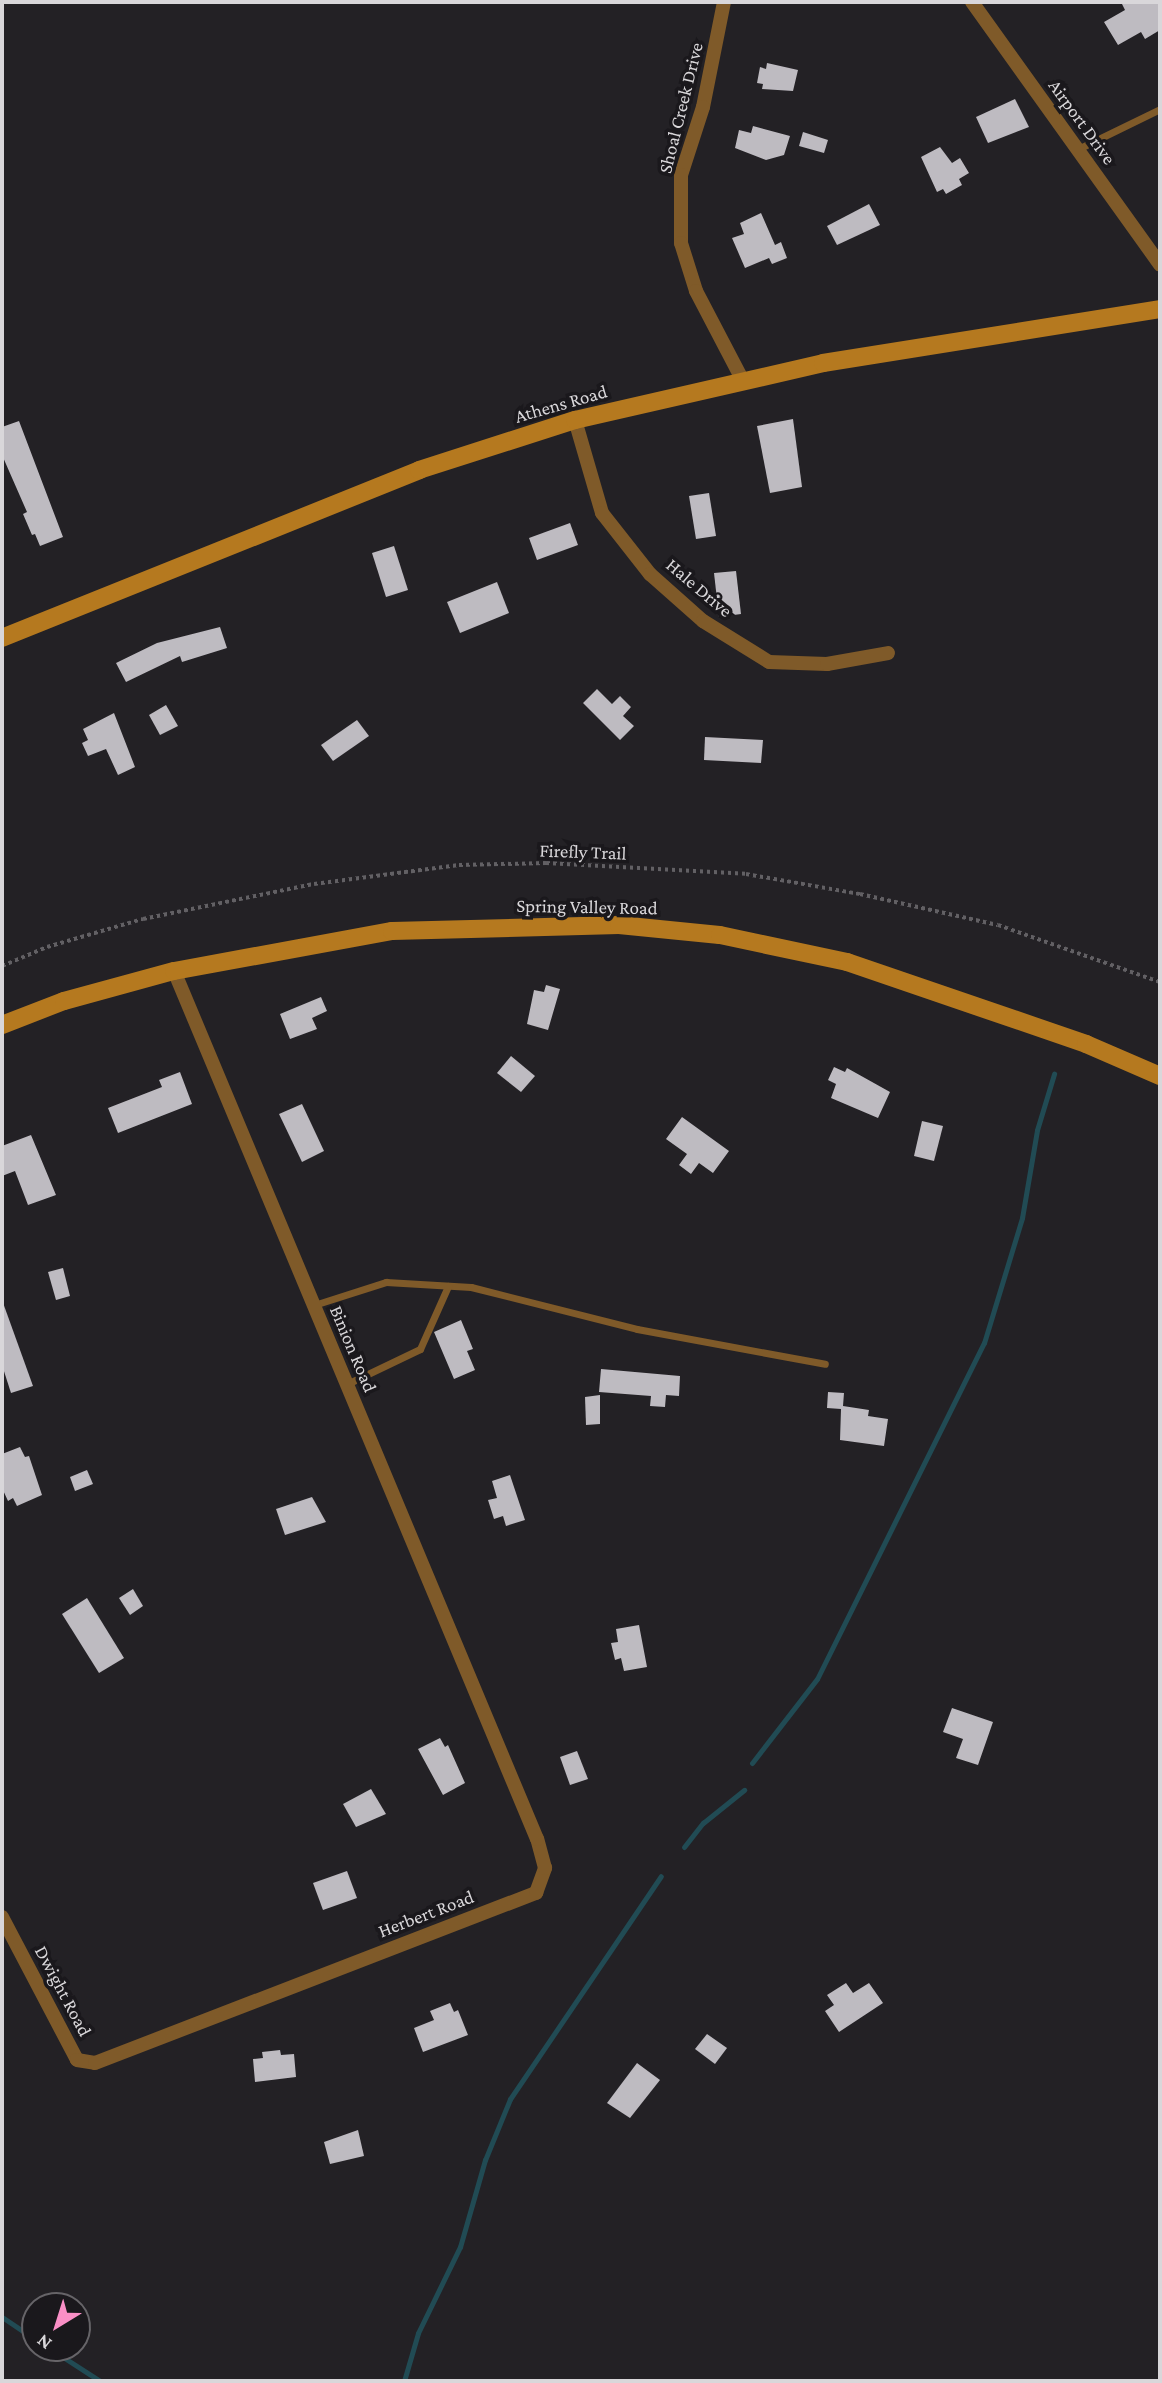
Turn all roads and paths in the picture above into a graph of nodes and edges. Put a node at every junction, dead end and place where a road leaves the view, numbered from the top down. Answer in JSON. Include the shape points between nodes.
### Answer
{"nodes":[{"id":1,"x":724,"y":2,"type":"edge"},
{"id":2,"x":972,"y":2,"type":"edge"},
{"id":3,"x":1160,"y":109,"type":"edge"},
{"id":4,"x":1078,"y":149,"type":"junction"},
{"id":5,"x":1160,"y":265,"type":"edge"},
{"id":6,"x":1160,"y":309,"type":"edge"},
{"id":7,"x":742,"y":379,"type":"junction"},
{"id":8,"x":575,"y":420,"type":"junction"},
{"id":9,"x":2,"y":638,"type":"edge"},
{"id":10,"x":888,"y":653,"type":"dead end"},
{"id":11,"x":2,"y":966,"type":"edge"},
{"id":12,"x":174,"y":971,"type":"junction"},
{"id":13,"x":1160,"y":982,"type":"edge"},
{"id":14,"x":2,"y":1025,"type":"edge"},
{"id":15,"x":1160,"y":1076,"type":"edge"},
{"id":16,"x":448,"y":1286,"type":"junction"},
{"id":17,"x":314,"y":1305,"type":"junction"},
{"id":18,"x":825,"y":1364,"type":"dead end"},
{"id":19,"x":346,"y":1384,"type":"junction"},
{"id":20,"x":496,"y":1742,"type":"joint"},
{"id":21,"x":2,"y":1917,"type":"edge"},
{"id":22,"x":181,"y":2030,"type":"joint"}],
"edges":[{"from":1,"to":7,"type":"street","name":"Shoal Creek Drive","via":[[703,107],[681,175],[681,243],[696,291]]},
{"from":2,"to":4,"type":"street","name":"Airport Drive"},
{"from":3,"to":4,"type":"lane"},
{"from":4,"to":5,"type":"street","name":"Airport Drive"},
{"from":6,"to":7,"type":"street","name":"Athens Road"},
{"from":7,"to":8,"type":"street","name":"Athens Road"},
{"from":8,"to":9,"type":"street","name":"Athens Road","via":[[406,475]]},
{"from":8,"to":10,"type":"street","name":"Hale Drive","via":[[602,513],[650,574],[703,621],[769,662],[827,664]]},
{"from":11,"to":13,"type":"path","name":"Firefly Trail","via":[[47,947],[143,919],[314,884],[459,865],[546,863],[746,874],[860,894],[998,925]]},
{"from":12,"to":14,"type":"street","name":"Spring Valley Road","via":[[64,1001]]},
{"from":12,"to":15,"type":"street","name":"Spring Valley Road","via":[[405,929],[620,925],[708,934],[847,962],[1086,1044]]},
{"from":12,"to":17,"type":"street","name":"Binion Road"},
{"from":16,"to":17,"type":"lane","via":[[386,1282]]},
{"from":16,"to":18,"type":"lane","via":[[530,1300],[637,1329]]},
{"from":16,"to":19,"type":"lane","via":[[420,1349]]},
{"from":17,"to":19,"type":"street","name":"Binion Road"},
{"from":19,"to":20,"type":"street","name":"Binion Road"},
{"from":20,"to":22,"type":"street","name":"Herbert Road","via":[[545,1868],[536,1893]]},
{"from":21,"to":22,"type":"street","name":"Dwight Road","via":[[78,2060],[95,2063]]}]}
